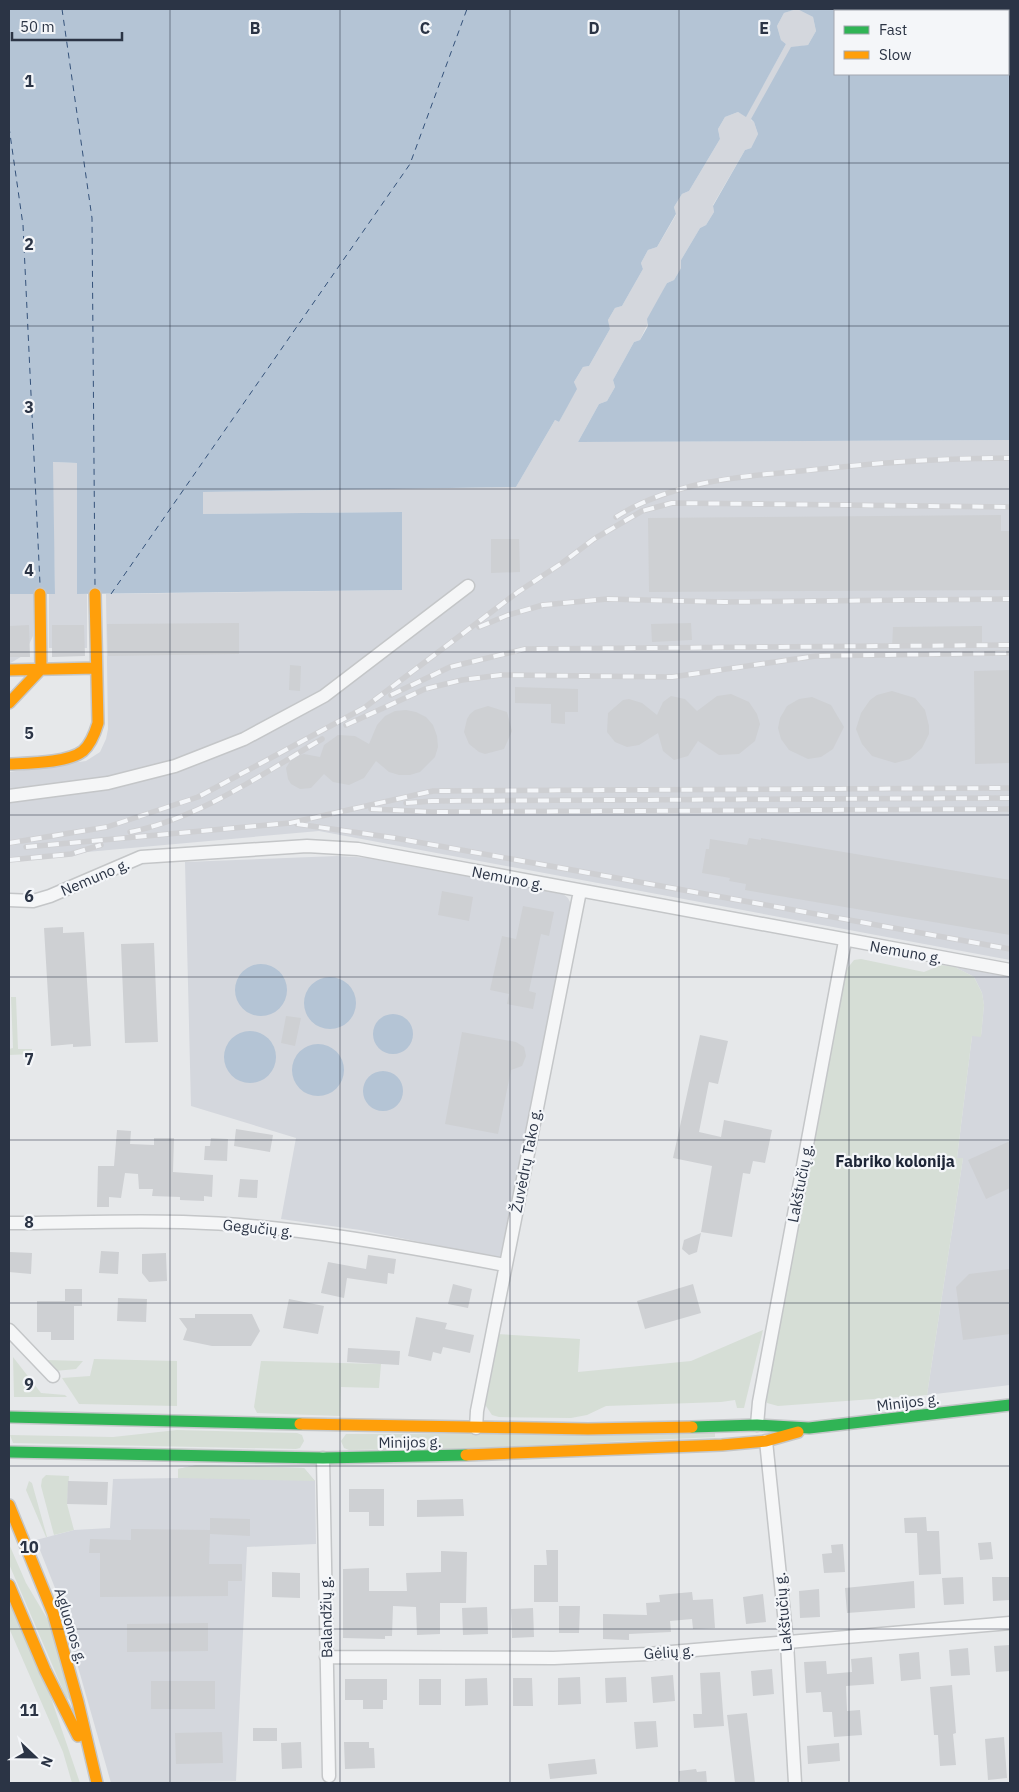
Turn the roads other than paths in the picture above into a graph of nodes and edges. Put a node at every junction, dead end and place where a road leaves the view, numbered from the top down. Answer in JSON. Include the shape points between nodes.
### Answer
{"nodes":[{"id":1,"x":468,"y":586,"type":"dead end"},
{"id":2,"x":40,"y":594,"type":"dead end"},
{"id":3,"x":95,"y":594,"type":"dead end"},
{"id":4,"x":96,"y":668,"type":"junction"},
{"id":5,"x":42,"y":669,"type":"junction"},
{"id":6,"x":9,"y":670,"type":"edge"},
{"id":7,"x":9,"y":702,"type":"edge"},
{"id":8,"x":9,"y":764,"type":"edge"},
{"id":9,"x":9,"y":796,"type":"edge"},
{"id":10,"x":580,"y":891,"type":"junction"},
{"id":11,"x":9,"y":900,"type":"edge"},
{"id":12,"x":845,"y":941,"type":"junction"},
{"id":13,"x":1010,"y":970,"type":"edge"},
{"id":14,"x":9,"y":1223,"type":"edge"},
{"id":15,"x":505,"y":1265,"type":"junction"},
{"id":16,"x":9,"y":1330,"type":"edge"},
{"id":17,"x":53,"y":1376,"type":"dead end"},
{"id":18,"x":1010,"y":1405,"type":"edge"},
{"id":19,"x":9,"y":1417,"type":"edge"},
{"id":20,"x":757,"y":1425,"type":"junction"},
{"id":21,"x":476,"y":1428,"type":"junction"},
{"id":22,"x":809,"y":1428,"type":"junction"},
{"id":23,"x":766,"y":1441,"type":"junction"},
{"id":24,"x":9,"y":1452,"type":"edge"},
{"id":25,"x":323,"y":1454,"type":"junction"},
{"id":26,"x":9,"y":1504,"type":"edge"},
{"id":27,"x":9,"y":1585,"type":"edge"},
{"id":28,"x":1010,"y":1623,"type":"edge"},
{"id":29,"x":786,"y":1643,"type":"junction"},
{"id":30,"x":326,"y":1657,"type":"junction"},
{"id":31,"x":90,"y":1760,"type":"junction"},
{"id":32,"x":329,"y":1776,"type":"dead end"},
{"id":33,"x":97,"y":1783,"type":"edge"},
{"id":34,"x":795,"y":1783,"type":"edge"}],
"edges":[{"from":1,"to":9,"type":"street","via":[[324,696],[244,739],[175,766],[108,783]]},
{"from":2,"to":5,"type":"main road"},
{"from":3,"to":4,"type":"main road"},
{"from":4,"to":5,"type":"main road"},
{"from":4,"to":8,"type":"main road","via":[[98,723],[86,748],[76,755]]},
{"from":5,"to":6,"type":"main road"},
{"from":5,"to":7,"type":"main road"},
{"from":10,"to":11,"type":"street","name":"Nemuno g.","via":[[358,849],[307,846],[141,857],[50,896],[33,901]]},
{"from":10,"to":12,"type":"street","name":"Nemuno g."},
{"from":10,"to":15,"type":"street","name":"Žuvėdrų Tako g."},
{"from":12,"to":13,"type":"street","name":"Nemuno g."},
{"from":12,"to":20,"type":"street","name":"Lakštučių g."},
{"from":14,"to":15,"type":"street","name":"Gegučių g.","via":[[217,1224],[369,1239]]},
{"from":15,"to":21,"type":"street","name":"Žuvėdrų Tako g."},
{"from":16,"to":17,"type":"street"},
{"from":18,"to":22,"type":"main road","name":"Minijos g."},
{"from":19,"to":21,"type":"main road","name":"Minijos g.","via":[[324,1429]]},
{"from":20,"to":21,"type":"main road","name":"Minijos g."},
{"from":20,"to":22,"type":"main road","name":"Minijos g."},
{"from":22,"to":23,"type":"main road","name":"Minijos g."},
{"from":23,"to":25,"type":"main road","name":"Minijos g.","via":[[504,1454]]},
{"from":23,"to":29,"type":"street","name":"Lakštučių g."},
{"from":24,"to":25,"type":"main road","name":"Minijos g."},
{"from":25,"to":30,"type":"street","name":"Balandžių g."},
{"from":26,"to":31,"type":"main road","name":"Agluonos g.","via":[[53,1613],[78,1702]]},
{"from":27,"to":31,"type":"main road","name":"Agluonos g.","via":[[45,1670]]},
{"from":28,"to":29,"type":"street","name":"Gėlių g."},
{"from":29,"to":30,"type":"street","name":"Gėlių g.","via":[[554,1658]]},
{"from":29,"to":34,"type":"street","name":"Lakštučių g."},
{"from":30,"to":32,"type":"street","name":"Balandžių g."},
{"from":31,"to":33,"type":"main road","name":"Agluonos g."}]}
